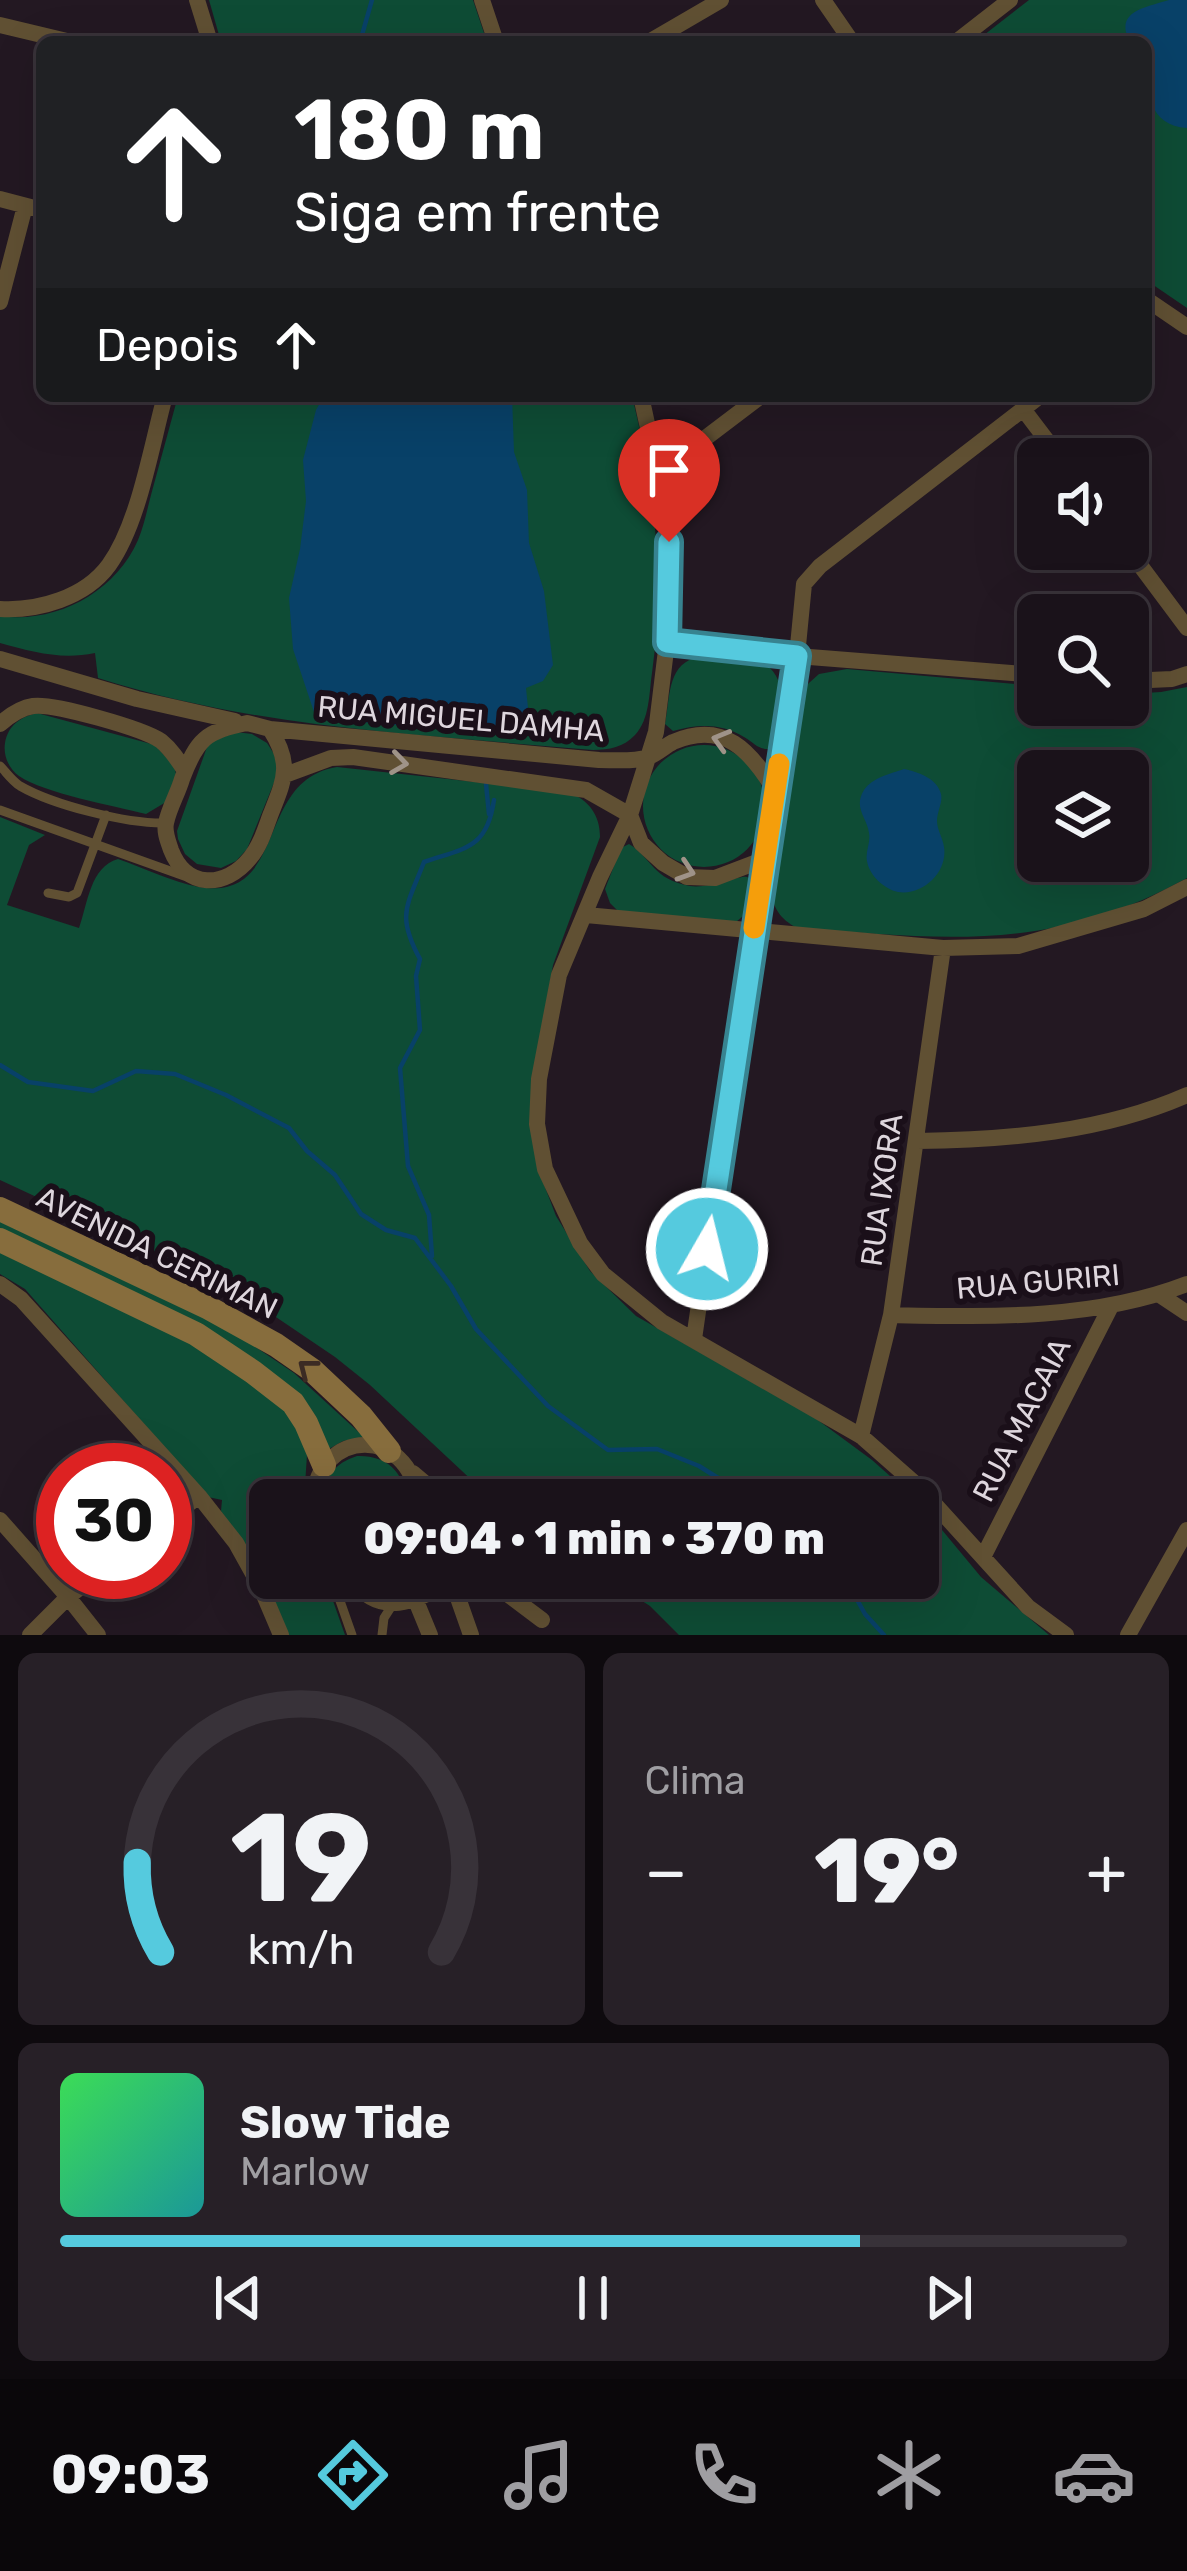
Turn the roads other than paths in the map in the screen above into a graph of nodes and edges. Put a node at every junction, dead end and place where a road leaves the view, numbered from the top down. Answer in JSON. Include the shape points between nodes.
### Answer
{"nodes":[{"id":1,"x":197,"y":0,"type":"edge"},
{"id":2,"x":482,"y":0,"type":"edge"},
{"id":3,"x":722,"y":0,"type":"edge"},
{"id":4,"x":823,"y":0,"type":"edge"},
{"id":5,"x":1010,"y":0,"type":"edge"},
{"id":6,"x":0,"y":25,"type":"edge"},
{"id":7,"x":45,"y":36,"type":"edge"},
{"id":8,"x":208,"y":36,"type":"edge"},
{"id":9,"x":494,"y":36,"type":"edge"},
{"id":10,"x":659,"y":36,"type":"edge"},
{"id":11,"x":848,"y":36,"type":"edge"},
{"id":12,"x":964,"y":36,"type":"edge"},
{"id":13,"x":0,"y":199,"type":"edge"},
{"id":14,"x":34,"y":208,"type":"edge"},
{"id":15,"x":0,"y":302,"type":"edge"},
{"id":16,"x":1152,"y":308,"type":"edge"},
{"id":17,"x":1187,"y":327,"type":"edge"},
{"id":18,"x":163,"y":402,"type":"edge"},
{"id":19,"x":641,"y":402,"type":"edge"},
{"id":20,"x":753,"y":402,"type":"edge"},
{"id":21,"x":1032,"y":402,"type":"edge"},
{"id":22,"x":1023,"y":409,"type":"junction"},
{"id":23,"x":1045,"y":438,"type":"edge"},
{"id":24,"x":658,"y":474,"type":"junction"},
{"id":25,"x":1144,"y":570,"type":"edge"},
{"id":26,"x":0,"y":609,"type":"edge"},
{"id":27,"x":1187,"y":628,"type":"edge"},
{"id":28,"x":667,"y":642,"type":"junction"},
{"id":29,"x":797,"y":656,"type":"junction"},
{"id":30,"x":0,"y":659,"type":"edge"},
{"id":31,"x":50,"y":672,"type":"junction"},
{"id":32,"x":1017,"y":673,"type":"edge"},
{"id":33,"x":1187,"y":674,"type":"edge"},
{"id":34,"x":1149,"y":680,"type":"edge"},
{"id":35,"x":137,"y":699,"type":"junction"},
{"id":36,"x":46,"y":706,"type":"junction"},
{"id":37,"x":0,"y":721,"type":"edge"},
{"id":38,"x":247,"y":723,"type":"junction"},
{"id":39,"x":132,"y":728,"type":"junction"},
{"id":40,"x":270,"y":729,"type":"junction"},
{"id":41,"x":650,"y":752,"type":"junction"},
{"id":42,"x":0,"y":766,"type":"edge"},
{"id":43,"x":185,"y":770,"type":"junction"},
{"id":44,"x":285,"y":776,"type":"junction"},
{"id":45,"x":16,"y":784,"type":"junction"},
{"id":46,"x":775,"y":792,"type":"junction"},
{"id":47,"x":3,"y":811,"type":"edge"},
{"id":48,"x":106,"y":815,"type":"junction"},
{"id":49,"x":631,"y":815,"type":"junction"},
{"id":50,"x":166,"y":823,"type":"junction"},
{"id":51,"x":95,"y":845,"type":"junction"},
{"id":52,"x":765,"y":859,"type":"junction"},
{"id":53,"x":189,"y":878,"type":"junction"},
{"id":54,"x":1187,"y":887,"type":"edge"},
{"id":55,"x":48,"y":892,"type":"dead end"},
{"id":56,"x":586,"y":915,"type":"junction"},
{"id":57,"x":753,"y":932,"type":"junction"},
{"id":58,"x":943,"y":948,"type":"junction"},
{"id":59,"x":1187,"y":1095,"type":"edge"},
{"id":60,"x":917,"y":1141,"type":"junction"},
{"id":61,"x":0,"y":1209,"type":"edge"},
{"id":62,"x":0,"y":1240,"type":"edge"},
{"id":63,"x":0,"y":1284,"type":"edge"},
{"id":64,"x":1187,"y":1284,"type":"edge"},
{"id":65,"x":1160,"y":1294,"type":"junction"},
{"id":66,"x":1110,"y":1308,"type":"junction"},
{"id":67,"x":1187,"y":1313,"type":"edge"},
{"id":68,"x":891,"y":1315,"type":"junction"},
{"id":69,"x":694,"y":1339,"type":"junction"},
{"id":70,"x":861,"y":1436,"type":"junction"},
{"id":71,"x":389,"y":1451,"type":"junction"},
{"id":72,"x":324,"y":1465,"type":"junction"},
{"id":73,"x":316,"y":1479,"type":"edge"},
{"id":74,"x":412,"y":1479,"type":"edge"},
{"id":75,"x":199,"y":1496,"type":"junction"},
{"id":76,"x":192,"y":1501,"type":"edge"},
{"id":77,"x":0,"y":1520,"type":"edge"},
{"id":78,"x":1187,"y":1531,"type":"edge"},
{"id":79,"x":983,"y":1557,"type":"junction"},
{"id":80,"x":36,"y":1561,"type":"edge"},
{"id":81,"x":66,"y":1599,"type":"edge"},
{"id":82,"x":70,"y":1599,"type":"edge"},
{"id":83,"x":339,"y":1599,"type":"edge"},
{"id":84,"x":378,"y":1599,"type":"edge"},
{"id":85,"x":419,"y":1599,"type":"edge"},
{"id":86,"x":458,"y":1599,"type":"edge"},
{"id":87,"x":514,"y":1599,"type":"edge"},
{"id":88,"x":416,"y":1601,"type":"junction"},
{"id":89,"x":393,"y":1604,"type":"junction"},
{"id":90,"x":542,"y":1620,"type":"dead end"},
{"id":91,"x":30,"y":1635,"type":"edge"},
{"id":92,"x":98,"y":1635,"type":"edge"},
{"id":93,"x":280,"y":1635,"type":"edge"},
{"id":94,"x":352,"y":1635,"type":"edge"},
{"id":95,"x":382,"y":1635,"type":"edge"},
{"id":96,"x":430,"y":1635,"type":"edge"},
{"id":97,"x":471,"y":1635,"type":"edge"},
{"id":98,"x":1066,"y":1635,"type":"edge"},
{"id":99,"x":1128,"y":1635,"type":"edge"}],
"edges":[{"from":1,"to":8,"type":"street"},
{"from":2,"to":9,"type":"street"},
{"from":3,"to":10,"type":"street"},
{"from":4,"to":11,"type":"street"},
{"from":5,"to":12,"type":"street"},
{"from":6,"to":7,"type":"street"},
{"from":13,"to":14,"type":"street"},
{"from":14,"to":15,"type":"street"},
{"from":16,"to":17,"type":"street"},
{"from":18,"to":26,"type":"street","via":[[128,529],[107,568],[50,604]]},
{"from":19,"to":24,"type":"street"},
{"from":20,"to":24,"type":"street"},
{"from":21,"to":22,"type":"street"},
{"from":22,"to":23,"type":"street"},
{"from":22,"to":29,"type":"street","via":[[820,566],[804,584]]},
{"from":24,"to":28,"type":"street","via":[[669,542]]},
{"from":25,"to":27,"type":"street"},
{"from":28,"to":29,"type":"street"},
{"from":28,"to":41,"type":"street"},
{"from":29,"to":32,"type":"street"},
{"from":29,"to":46,"type":"street"},
{"from":30,"to":31,"type":"street"},
{"from":31,"to":35,"type":"street"},
{"from":31,"to":36,"type":"street","via":[[38,688]]},
{"from":33,"to":34,"type":"street"},
{"from":35,"to":38,"type":"street"},
{"from":35,"to":39,"type":"street","via":[[141,715]]},
{"from":36,"to":37,"type":"street"},
{"from":36,"to":39,"type":"street"},
{"from":38,"to":40,"type":"street"},
{"from":38,"to":43,"type":"street","via":[[215,729]]},
{"from":39,"to":43,"type":"street","via":[[159,739]]},
{"from":40,"to":41,"type":"street","name":"RUA MIGUEL DAMHA","via":[[599,760]]},
{"from":40,"to":44,"type":"street"},
{"from":46,"to":41,"type":"street","one_way":true,"via":[[737,742],[702,734]]},
{"from":41,"to":49,"type":"street"},
{"from":42,"to":45,"type":"lane"},
{"from":43,"to":50,"type":"street"},
{"from":44,"to":49,"type":"street","name":"RUA MIGUEL DAMHA","one_way":true,"via":[[353,757],[586,790]]},
{"from":44,"to":53,"type":"street","via":[[250,858],[233,874]]},
{"from":45,"to":47,"type":"lane"},
{"from":45,"to":48,"type":"lane"},
{"from":46,"to":52,"type":"street"},
{"from":47,"to":51,"type":"lane"},
{"from":48,"to":50,"type":"lane"},
{"from":48,"to":51,"type":"lane"},
{"from":49,"to":52,"type":"street","one_way":true,"via":[[641,843],[687,877],[715,878]]},
{"from":49,"to":56,"type":"street"},
{"from":50,"to":53,"type":"street"},
{"from":51,"to":53,"type":"lane"},
{"from":51,"to":55,"type":"lane","via":[[77,893]]},
{"from":52,"to":57,"type":"street"},
{"from":54,"to":58,"type":"street","via":[[1144,909],[1018,946]]},
{"from":56,"to":57,"type":"street"},
{"from":56,"to":69,"type":"street","via":[[559,975],[539,1079],[545,1169],[603,1274]]},
{"from":57,"to":58,"type":"street"},
{"from":57,"to":69,"type":"street"},
{"from":58,"to":60,"type":"street","name":"RUA IXORA"},
{"from":59,"to":60,"type":"street","via":[[1032,1136]]},
{"from":60,"to":68,"type":"street","name":"RUA IXORA"},
{"from":71,"to":61,"type":"street","name":"AVENIDA CERIMAN","one_way":true,"via":[[361,1416],[277,1345]]},
{"from":62,"to":72,"type":"street","name":"AVENIDA CERIMAN","via":[[196,1334],[253,1372],[293,1403]]},
{"from":63,"to":75,"type":"street"},
{"from":64,"to":65,"type":"street","name":"RUA GURIRI"},
{"from":65,"to":66,"type":"street","name":"RUA GURIRI"},
{"from":65,"to":67,"type":"street"},
{"from":66,"to":68,"type":"street","name":"RUA GURIRI"},
{"from":66,"to":79,"type":"street","name":"RUA MACAIA"},
{"from":68,"to":70,"type":"street","name":"RUA IXORA"},
{"from":69,"to":70,"type":"street"},
{"from":70,"to":79,"type":"street"},
{"from":71,"to":72,"type":"street","via":[[354,1446]]},
{"from":71,"to":74,"type":"street"},
{"from":72,"to":73,"type":"street"},
{"from":75,"to":76,"type":"street"},
{"from":75,"to":93,"type":"street","via":[[236,1544]]},
{"from":77,"to":80,"type":"street"},
{"from":78,"to":99,"type":"street"},
{"from":79,"to":98,"type":"street"},
{"from":81,"to":91,"type":"street"},
{"from":82,"to":92,"type":"street"},
{"from":83,"to":94,"type":"lane"},
{"from":84,"to":89,"type":"street"},
{"from":85,"to":88,"type":"street"},
{"from":86,"to":97,"type":"street"},
{"from":87,"to":90,"type":"street"},
{"from":88,"to":89,"type":"street"},
{"from":88,"to":96,"type":"street"},
{"from":89,"to":95,"type":"lane"}]}
